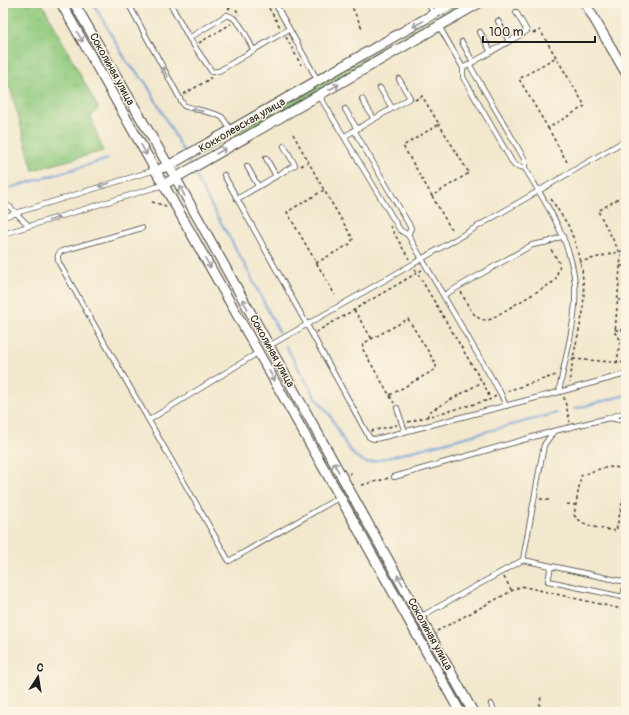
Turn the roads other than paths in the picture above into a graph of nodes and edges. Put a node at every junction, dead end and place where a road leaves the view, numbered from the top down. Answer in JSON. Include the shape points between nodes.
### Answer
{"nodes":[{"id":1,"x":61,"y":3,"type":"edge"},
{"id":2,"x":74,"y":3,"type":"edge"},
{"id":3,"x":128,"y":3,"type":"edge"},
{"id":4,"x":170,"y":3,"type":"edge"},
{"id":5,"x":275,"y":3,"type":"edge"},
{"id":6,"x":428,"y":3,"type":"edge"},
{"id":7,"x":453,"y":3,"type":"edge"},
{"id":8,"x":479,"y":3,"type":"edge"},
{"id":9,"x":585,"y":3,"type":"edge"},
{"id":10,"x":516,"y":12,"type":"dead end"},
{"id":11,"x":434,"y":14,"type":"junction"},
{"id":12,"x":498,"y":21,"type":"dead end"},
{"id":13,"x":439,"y":26,"type":"junction"},
{"id":14,"x":289,"y":29,"type":"junction"},
{"id":15,"x":480,"y":32,"type":"dead end"},
{"id":16,"x":190,"y":38,"type":"junction"},
{"id":17,"x":509,"y":41,"type":"junction"},
{"id":18,"x":462,"y":42,"type":"dead end"},
{"id":19,"x":253,"y":49,"type":"junction"},
{"id":20,"x":491,"y":52,"type":"junction"},
{"id":21,"x":471,"y":63,"type":"junction"},
{"id":22,"x":463,"y":68,"type":"junction"},
{"id":23,"x":626,"y":73,"type":"edge"},
{"id":24,"x":399,"y":79,"type":"dead end"},
{"id":25,"x":318,"y":81,"type":"junction"},
{"id":26,"x":380,"y":88,"type":"dead end"},
{"id":27,"x":320,"y":95,"type":"junction"},
{"id":28,"x":362,"y":98,"type":"dead end"},
{"id":29,"x":276,"y":105,"type":"junction"},
{"id":30,"x":392,"y":108,"type":"junction"},
{"id":31,"x":345,"y":110,"type":"dead end"},
{"id":32,"x":283,"y":116,"type":"junction"},
{"id":33,"x":374,"y":119,"type":"junction"},
{"id":34,"x":231,"y":130,"type":"junction"},
{"id":35,"x":355,"y":130,"type":"junction"},
{"id":36,"x":345,"y":136,"type":"junction"},
{"id":37,"x":626,"y":140,"type":"edge"},
{"id":38,"x":284,"y":146,"type":"dead end"},
{"id":39,"x":266,"y":158,"type":"dead end"},
{"id":40,"x":168,"y":166,"type":"junction"},
{"id":41,"x":247,"y":166,"type":"dead end"},
{"id":42,"x":525,"y":168,"type":"junction"},
{"id":43,"x":155,"y":170,"type":"junction"},
{"id":44,"x":224,"y":174,"type":"dead end"},
{"id":45,"x":276,"y":176,"type":"junction"},
{"id":46,"x":175,"y":177,"type":"junction"},
{"id":47,"x":163,"y":185,"type":"junction"},
{"id":48,"x":258,"y":186,"type":"junction"},
{"id":49,"x":539,"y":191,"type":"junction"},
{"id":50,"x":237,"y":199,"type":"junction"},
{"id":51,"x":3,"y":203,"type":"edge"},
{"id":52,"x":16,"y":213,"type":"junction"},
{"id":53,"x":3,"y":217,"type":"edge"},
{"id":54,"x":29,"y":226,"type":"junction"},
{"id":55,"x":142,"y":228,"type":"dead end"},
{"id":56,"x":3,"y":234,"type":"edge"},
{"id":57,"x":408,"y":235,"type":"junction"},
{"id":58,"x":563,"y":236,"type":"junction"},
{"id":59,"x":421,"y":258,"type":"junction"},
{"id":60,"x":444,"y":296,"type":"junction"},
{"id":61,"x":306,"y":324,"type":"junction"},
{"id":62,"x":269,"y":346,"type":"junction"},
{"id":63,"x":259,"y":352,"type":"junction"},
{"id":64,"x":626,"y":374,"type":"edge"},
{"id":65,"x":561,"y":392,"type":"junction"},
{"id":66,"x":506,"y":406,"type":"junction"},
{"id":67,"x":398,"y":408,"type":"road end"},
{"id":68,"x":626,"y":412,"type":"edge"},
{"id":69,"x":609,"y":418,"type":"junction"},
{"id":70,"x":149,"y":420,"type":"junction"},
{"id":71,"x":626,"y":421,"type":"edge"},
{"id":72,"x":554,"y":431,"type":"junction"},
{"id":73,"x":405,"y":432,"type":"junction"},
{"id":74,"x":394,"y":477,"type":"road end"},
{"id":75,"x":340,"y":497,"type":"junction"},
{"id":76,"x":523,"y":560,"type":"junction"},
{"id":77,"x":551,"y":566,"type":"junction"},
{"id":78,"x":626,"y":582,"type":"edge"},
{"id":79,"x":420,"y":617,"type":"junction"},
{"id":80,"x":410,"y":622,"type":"junction"},
{"id":81,"x":491,"y":704,"type":"dead end"},
{"id":82,"x":460,"y":712,"type":"edge"},
{"id":83,"x":473,"y":712,"type":"edge"},
{"id":84,"x":495,"y":712,"type":"edge"}],
"edges":[{"from":1,"to":43,"type":"street","name":"Соколиная улица","one_way":true},
{"from":2,"to":40,"type":"street","name":"Соколиная улица"},
{"from":34,"to":3,"type":"lane","one_way":true,"via":[[222,117],[184,106],[181,95]]},
{"from":4,"to":16,"type":"lane"},
{"from":5,"to":14,"type":"lane"},
{"from":6,"to":11,"type":"lane"},
{"from":7,"to":11,"type":"street","name":"Кокколевская улица"},
{"from":8,"to":13,"type":"street","name":"Кокколевская улица"},
{"from":9,"to":23,"type":"street"},
{"from":10,"to":17,"type":"lane","via":[[527,31]]},
{"from":11,"to":25,"type":"street","name":"Кокколевская улица","one_way":true},
{"from":12,"to":17,"type":"lane"},
{"from":13,"to":22,"type":"lane"},
{"from":27,"to":13,"type":"street","name":"Кокколевская улица","one_way":true},
{"from":14,"to":19,"type":"lane"},
{"from":14,"to":25,"type":"lane"},
{"from":15,"to":20,"type":"lane"},
{"from":16,"to":19,"type":"lane","via":[[226,15],[232,16]]},
{"from":16,"to":19,"type":"lane","via":[[212,72],[219,71]]},
{"from":17,"to":20,"type":"lane"},
{"from":18,"to":21,"type":"lane"},
{"from":20,"to":21,"type":"lane"},
{"from":21,"to":22,"type":"lane"},
{"from":21,"to":42,"type":"lane","via":[[525,160]]},
{"from":22,"to":42,"type":"lane","via":[[463,77],[514,165]]},
{"from":24,"to":30,"type":"lane","via":[[410,98]]},
{"from":25,"to":29,"type":"street","name":"Кокколевская улица"},
{"from":26,"to":30,"type":"lane"},
{"from":27,"to":32,"type":"street","name":"Кокколевская улица"},
{"from":27,"to":36,"type":"lane"},
{"from":28,"to":33,"type":"lane"},
{"from":29,"to":32,"type":"street"},
{"from":29,"to":34,"type":"street","name":"Кокколевская улица"},
{"from":30,"to":33,"type":"lane"},
{"from":31,"to":35,"type":"lane"},
{"from":46,"to":32,"type":"street","name":"Кокколевская улица","one_way":true},
{"from":33,"to":35,"type":"lane"},
{"from":34,"to":40,"type":"street","name":"Кокколевская улица"},
{"from":35,"to":36,"type":"lane"},
{"from":35,"to":57,"type":"lane","via":[[411,228]]},
{"from":36,"to":57,"type":"lane","via":[[400,230]]},
{"from":37,"to":49,"type":"lane"},
{"from":38,"to":45,"type":"lane","via":[[295,165]]},
{"from":39,"to":45,"type":"lane"},
{"from":40,"to":43,"type":"street","name":"Кокколевская улица"},
{"from":40,"to":46,"type":"street","name":"Соколиная улица"},
{"from":41,"to":48,"type":"lane"},
{"from":42,"to":49,"type":"lane"},
{"from":43,"to":47,"type":"street","name":"Соколиная улица"},
{"from":43,"to":52,"type":"lane","name":"Кокколевская улица","one_way":true},
{"from":44,"to":50,"type":"lane"},
{"from":45,"to":48,"type":"lane"},
{"from":46,"to":47,"type":"street","name":"Кокколевская улица"},
{"from":62,"to":46,"type":"street","name":"Соколиная улица","one_way":true},
{"from":54,"to":47,"type":"lane","name":"Кокколевская улица","one_way":true},
{"from":47,"to":63,"type":"street","name":"Соколиная улица","one_way":true},
{"from":48,"to":50,"type":"lane"},
{"from":49,"to":58,"type":"lane"},
{"from":49,"to":59,"type":"lane"},
{"from":50,"to":61,"type":"lane"},
{"from":51,"to":52,"type":"lane"},
{"from":52,"to":53,"type":"lane","name":"Кокколевская улица"},
{"from":52,"to":54,"type":"lane"},
{"from":54,"to":56,"type":"lane","name":"Кокколевская улица"},
{"from":55,"to":70,"type":"lane","via":[[62,251],[58,257],[59,263]]},
{"from":57,"to":59,"type":"lane"},
{"from":58,"to":60,"type":"lane","via":[[532,245]]},
{"from":58,"to":65,"type":"lane","via":[[574,275],[575,300]]},
{"from":59,"to":60,"type":"lane"},
{"from":59,"to":61,"type":"lane"},
{"from":60,"to":66,"type":"lane"},
{"from":61,"to":62,"type":"lane"},
{"from":61,"to":73,"type":"lane","via":[[369,437],[374,440]]},
{"from":62,"to":63,"type":"street"},
{"from":79,"to":62,"type":"street","name":"Соколиная улица","one_way":true},
{"from":63,"to":70,"type":"lane"},
{"from":63,"to":75,"type":"street","name":"Соколиная улица","one_way":true},
{"from":64,"to":65,"type":"lane"},
{"from":65,"to":66,"type":"lane"},
{"from":66,"to":73,"type":"lane"},
{"from":67,"to":73,"type":"lane"},
{"from":68,"to":69,"type":"lane"},
{"from":69,"to":71,"type":"lane"},
{"from":69,"to":72,"type":"lane"},
{"from":70,"to":75,"type":"lane","via":[[229,561]]},
{"from":72,"to":74,"type":"lane"},
{"from":72,"to":76,"type":"lane","via":[[544,445]]},
{"from":75,"to":80,"type":"street","name":"Соколиная улица"},
{"from":76,"to":77,"type":"lane"},
{"from":76,"to":79,"type":"lane"},
{"from":77,"to":78,"type":"lane"},
{"from":77,"to":78,"type":"lane","via":[[548,581],[623,597]]},
{"from":79,"to":80,"type":"street"},
{"from":79,"to":83,"type":"street","name":"Соколиная улица"},
{"from":80,"to":82,"type":"street","name":"Соколиная улица"},
{"from":81,"to":84,"type":"lane"}]}
